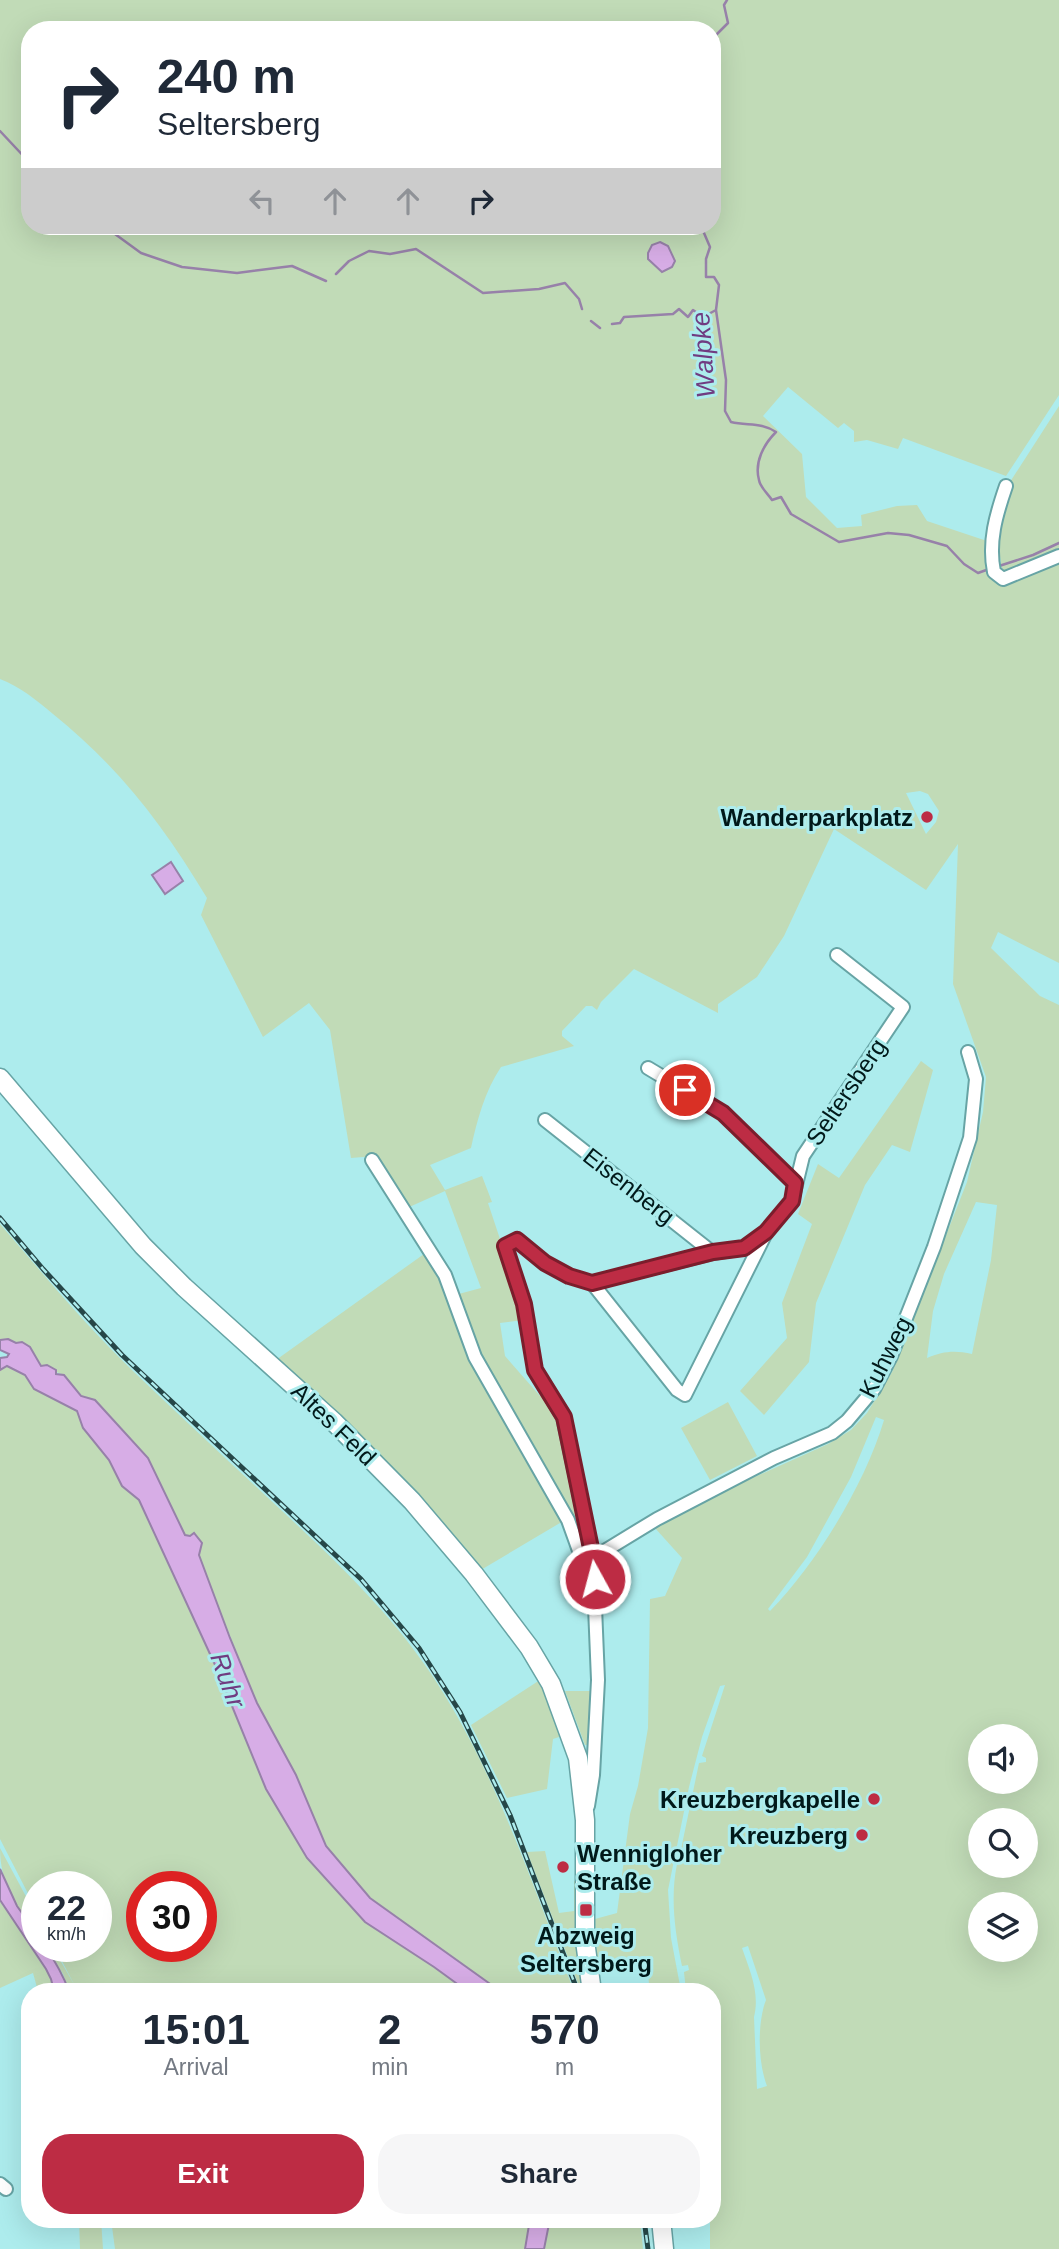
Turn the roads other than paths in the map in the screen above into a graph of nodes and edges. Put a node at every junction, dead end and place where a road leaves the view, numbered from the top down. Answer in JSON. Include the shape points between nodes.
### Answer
{"nodes":[{"id":1,"x":1006,"y":486,"type":"dead end"},
{"id":2,"x":1059,"y":556,"type":"edge"},
{"id":3,"x":837,"y":955,"type":"dead end"},
{"id":4,"x":968,"y":1052,"type":"dead end"},
{"id":5,"x":648,"y":1068,"type":"dead end"},
{"id":6,"x":0,"y":1078,"type":"edge"},
{"id":7,"x":545,"y":1119,"type":"dead end"},
{"id":8,"x":372,"y":1160,"type":"dead end"},
{"id":9,"x":795,"y":1183,"type":"junction"},
{"id":10,"x":766,"y":1232,"type":"junction"},
{"id":11,"x":713,"y":1252,"type":"junction"},
{"id":12,"x":592,"y":1283,"type":"junction"},
{"id":13,"x":593,"y":1558,"type":"junction"},
{"id":14,"x":597,"y":1600,"type":"junction"},
{"id":15,"x":586,"y":1757,"type":"junction"},
{"id":16,"x":591,"y":1983,"type":"edge"},
{"id":17,"x":662,"y":2228,"type":"edge"},
{"id":18,"x":664,"y":2249,"type":"edge"}],
"edges":[{"from":1,"to":2,"type":"street","via":[[995,518],[994,572],[1003,579]]},
{"from":3,"to":9,"type":"street","name":"Seltersberg","via":[[903,1007],[803,1156]]},
{"from":4,"to":13,"type":"street","name":"Kuhweg","via":[[976,1079],[970,1138],[934,1247],[874,1389],[832,1433],[657,1519]]},
{"from":5,"to":9,"type":"street","via":[[723,1113]]},
{"from":6,"to":15,"type":"main road","name":"Altes Feld","via":[[143,1247],[341,1429],[429,1521],[529,1647]]},
{"from":7,"to":11,"type":"street","name":"Eisenberg"},
{"from":8,"to":14,"type":"street","via":[[445,1275],[475,1357],[568,1520]]},
{"from":9,"to":10,"type":"street","name":"Seltersberg","via":[[792,1201]]},
{"from":10,"to":11,"type":"street","name":"Seltersberg","via":[[744,1248]]},
{"from":10,"to":12,"type":"street","via":[[685,1395]]},
{"from":11,"to":12,"type":"street","name":"Seltersberg"},
{"from":12,"to":13,"type":"street","via":[[545,1263],[517,1240],[505,1246],[524,1304],[535,1370],[564,1417]]},
{"from":13,"to":14,"type":"street"},
{"from":14,"to":15,"type":"street","via":[[598,1679]]},
{"from":15,"to":16,"type":"main road","name":"Altes Feld","via":[[585,1941]]},
{"from":17,"to":18,"type":"main road"}]}
